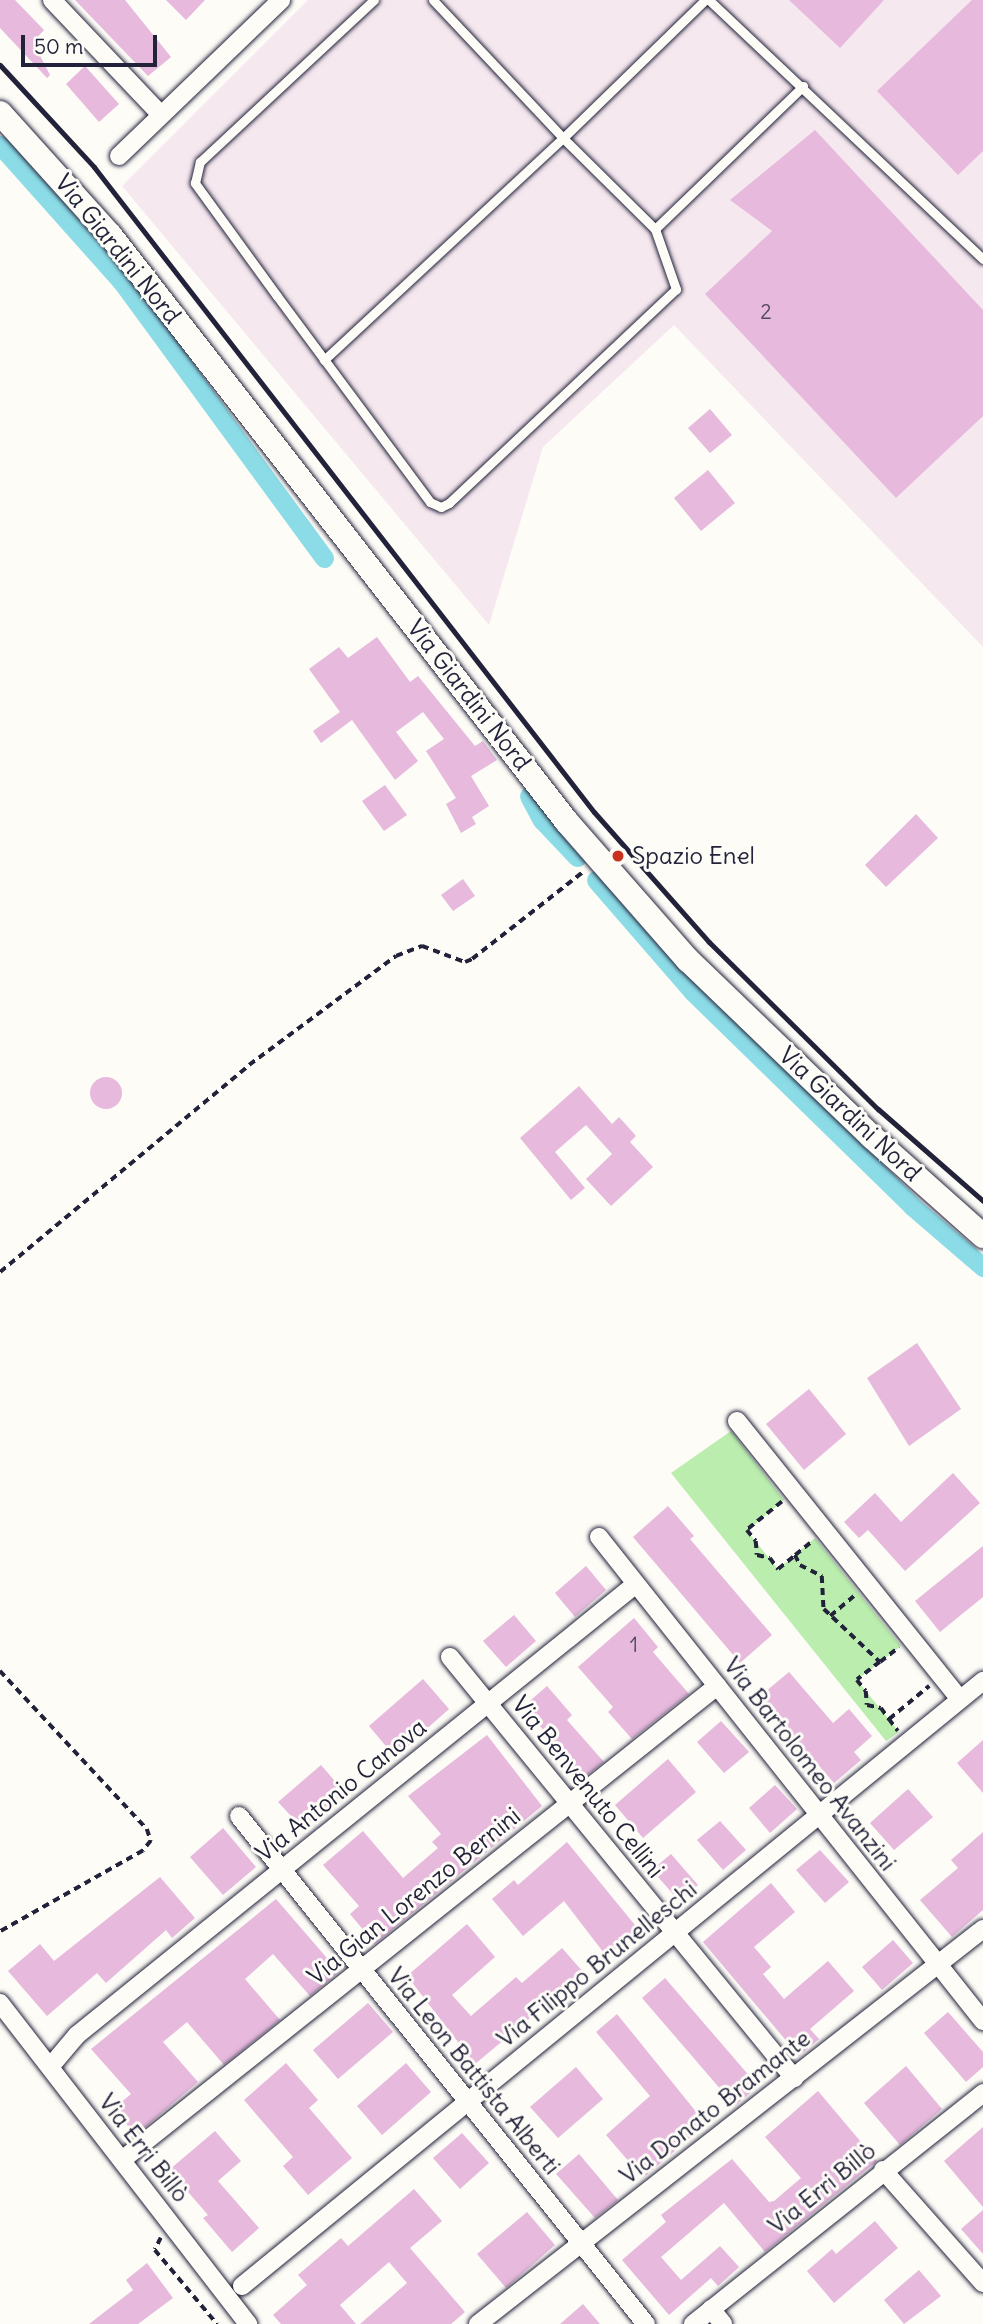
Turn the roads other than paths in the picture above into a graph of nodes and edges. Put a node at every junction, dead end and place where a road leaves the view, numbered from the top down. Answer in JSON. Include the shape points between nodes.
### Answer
{"nodes":[{"id":1,"x":52,"y":0,"type":"edge"},
{"id":2,"x":281,"y":0,"type":"edge"},
{"id":3,"x":374,"y":0,"type":"edge"},
{"id":4,"x":433,"y":0,"type":"edge"},
{"id":5,"x":707,"y":0,"type":"edge"},
{"id":6,"x":803,"y":86,"type":"junction"},
{"id":7,"x":0,"y":113,"type":"edge"},
{"id":8,"x":161,"y":115,"type":"junction"},
{"id":9,"x":563,"y":138,"type":"junction"},
{"id":10,"x":119,"y":156,"type":"dead end"},
{"id":11,"x":655,"y":229,"type":"junction"},
{"id":12,"x":983,"y":258,"type":"edge"},
{"id":13,"x":324,"y":360,"type":"junction"},
{"id":14,"x":983,"y":1236,"type":"edge"},
{"id":15,"x":737,"y":1422,"type":"dead end"},
{"id":16,"x":599,"y":1537,"type":"dead end"},
{"id":17,"x":636,"y":1584,"type":"junction"},
{"id":18,"x":450,"y":1657,"type":"dead end"},
{"id":19,"x":983,"y":1681,"type":"edge"},
{"id":20,"x":717,"y":1686,"type":"junction"},
{"id":21,"x":960,"y":1699,"type":"junction"},
{"id":22,"x":488,"y":1704,"type":"junction"},
{"id":23,"x":570,"y":1804,"type":"junction"},
{"id":24,"x":819,"y":1814,"type":"junction"},
{"id":25,"x":239,"y":1816,"type":"dead end"},
{"id":26,"x":281,"y":1870,"type":"junction"},
{"id":27,"x":983,"y":1929,"type":"edge"},
{"id":28,"x":675,"y":1932,"type":"junction"},
{"id":29,"x":938,"y":1964,"type":"junction"},
{"id":30,"x":361,"y":1970,"type":"junction"},
{"id":31,"x":0,"y":2003,"type":"edge"},
{"id":32,"x":983,"y":2021,"type":"edge"},
{"id":33,"x":50,"y":2067,"type":"junction"},
{"id":34,"x":794,"y":2078,"type":"junction"},
{"id":35,"x":983,"y":2093,"type":"edge"},
{"id":36,"x":466,"y":2103,"type":"junction"},
{"id":37,"x":122,"y":2160,"type":"junction"},
{"id":38,"x":883,"y":2170,"type":"junction"},
{"id":39,"x":580,"y":2241,"type":"junction"},
{"id":40,"x":983,"y":2283,"type":"edge"},
{"id":41,"x":242,"y":2286,"type":"dead end"},
{"id":42,"x":711,"y":2309,"type":"junction"},
{"id":43,"x":238,"y":2321,"type":"edge"},
{"id":44,"x":478,"y":2324,"type":"edge"},
{"id":45,"x":646,"y":2324,"type":"edge"},
{"id":46,"x":693,"y":2324,"type":"edge"},
{"id":47,"x":723,"y":2324,"type":"edge"}],
"edges":[{"from":1,"to":8,"type":"street"},
{"from":2,"to":8,"type":"street"},
{"from":3,"to":13,"type":"lane","via":[[200,162],[195,184]]},
{"from":4,"to":9,"type":"lane"},
{"from":5,"to":6,"type":"lane"},
{"from":5,"to":9,"type":"lane"},
{"from":6,"to":11,"type":"lane"},
{"from":6,"to":12,"type":"lane"},
{"from":7,"to":14,"type":"main road","name":"Via Giardini Nord","via":[[110,235],[600,859],[688,960],[872,1137]]},
{"from":8,"to":10,"type":"street"},
{"from":9,"to":11,"type":"lane"},
{"from":9,"to":13,"type":"lane"},
{"from":11,"to":13,"type":"lane","via":[[676,289],[441,507],[430,502]]},
{"from":15,"to":21,"type":"street"},
{"from":16,"to":17,"type":"street","name":"Via Bartolomeo Avanzini"},
{"from":17,"to":20,"type":"street","name":"Via Bartolomeo Avanzini"},
{"from":17,"to":22,"type":"street","name":"Via Antonio Canova"},
{"from":18,"to":22,"type":"street","name":"Via Benvenuto Cellini"},
{"from":19,"to":21,"type":"street","name":"Via Filippo Brunelleschi"},
{"from":20,"to":23,"type":"street","name":"Via Gian Lorenzo Bernini"},
{"from":20,"to":24,"type":"street","name":"Via Bartolomeo Avanzini"},
{"from":21,"to":24,"type":"street","name":"Via Filippo Brunelleschi"},
{"from":22,"to":23,"type":"street","name":"Via Benvenuto Cellini"},
{"from":22,"to":26,"type":"street","name":"Via Antonio Canova"},
{"from":23,"to":28,"type":"street","name":"Via Benvenuto Cellini"},
{"from":23,"to":30,"type":"street","name":"Via Gian Lorenzo Bernini"},
{"from":24,"to":28,"type":"street","name":"Via Filippo Brunelleschi"},
{"from":24,"to":29,"type":"street","name":"Via Bartolomeo Avanzini"},
{"from":25,"to":26,"type":"street","name":"Via Leon Battista Alberti"},
{"from":26,"to":30,"type":"street","name":"Via Leon Battista Alberti"},
{"from":26,"to":33,"type":"street","name":"Via Antonio Canova","via":[[76,2035]]},
{"from":27,"to":29,"type":"street","name":"Via Donato Bramante"},
{"from":28,"to":34,"type":"street","name":"Via Benvenuto Cellini"},
{"from":28,"to":36,"type":"street","name":"Via Filippo Brunelleschi"},
{"from":29,"to":32,"type":"street","name":"Via Bartolomeo Avanzini"},
{"from":29,"to":34,"type":"street","name":"Via Donato Bramante"},
{"from":30,"to":36,"type":"street","name":"Via Leon Battista Alberti"},
{"from":30,"to":37,"type":"street","name":"Via Gian Lorenzo Bernini"},
{"from":31,"to":33,"type":"street","name":"Via Erri Billò"},
{"from":33,"to":37,"type":"street","name":"Via Erri Billò"},
{"from":34,"to":39,"type":"street","name":"Via Donato Bramante"},
{"from":35,"to":38,"type":"street","name":"Via Erri Billò"},
{"from":36,"to":39,"type":"street","name":"Via Leon Battista Alberti"},
{"from":36,"to":41,"type":"street","name":"Via Filippo Brunelleschi"},
{"from":37,"to":43,"type":"street","name":"Via Erri Billò"},
{"from":38,"to":40,"type":"street"},
{"from":38,"to":42,"type":"street","name":"Via Erri Billò"},
{"from":39,"to":44,"type":"street","name":"Via Donato Bramante"},
{"from":39,"to":45,"type":"street","name":"Via Leon Battista Alberti"},
{"from":42,"to":46,"type":"street","name":"Via Erri Billò"},
{"from":42,"to":47,"type":"street"}]}
